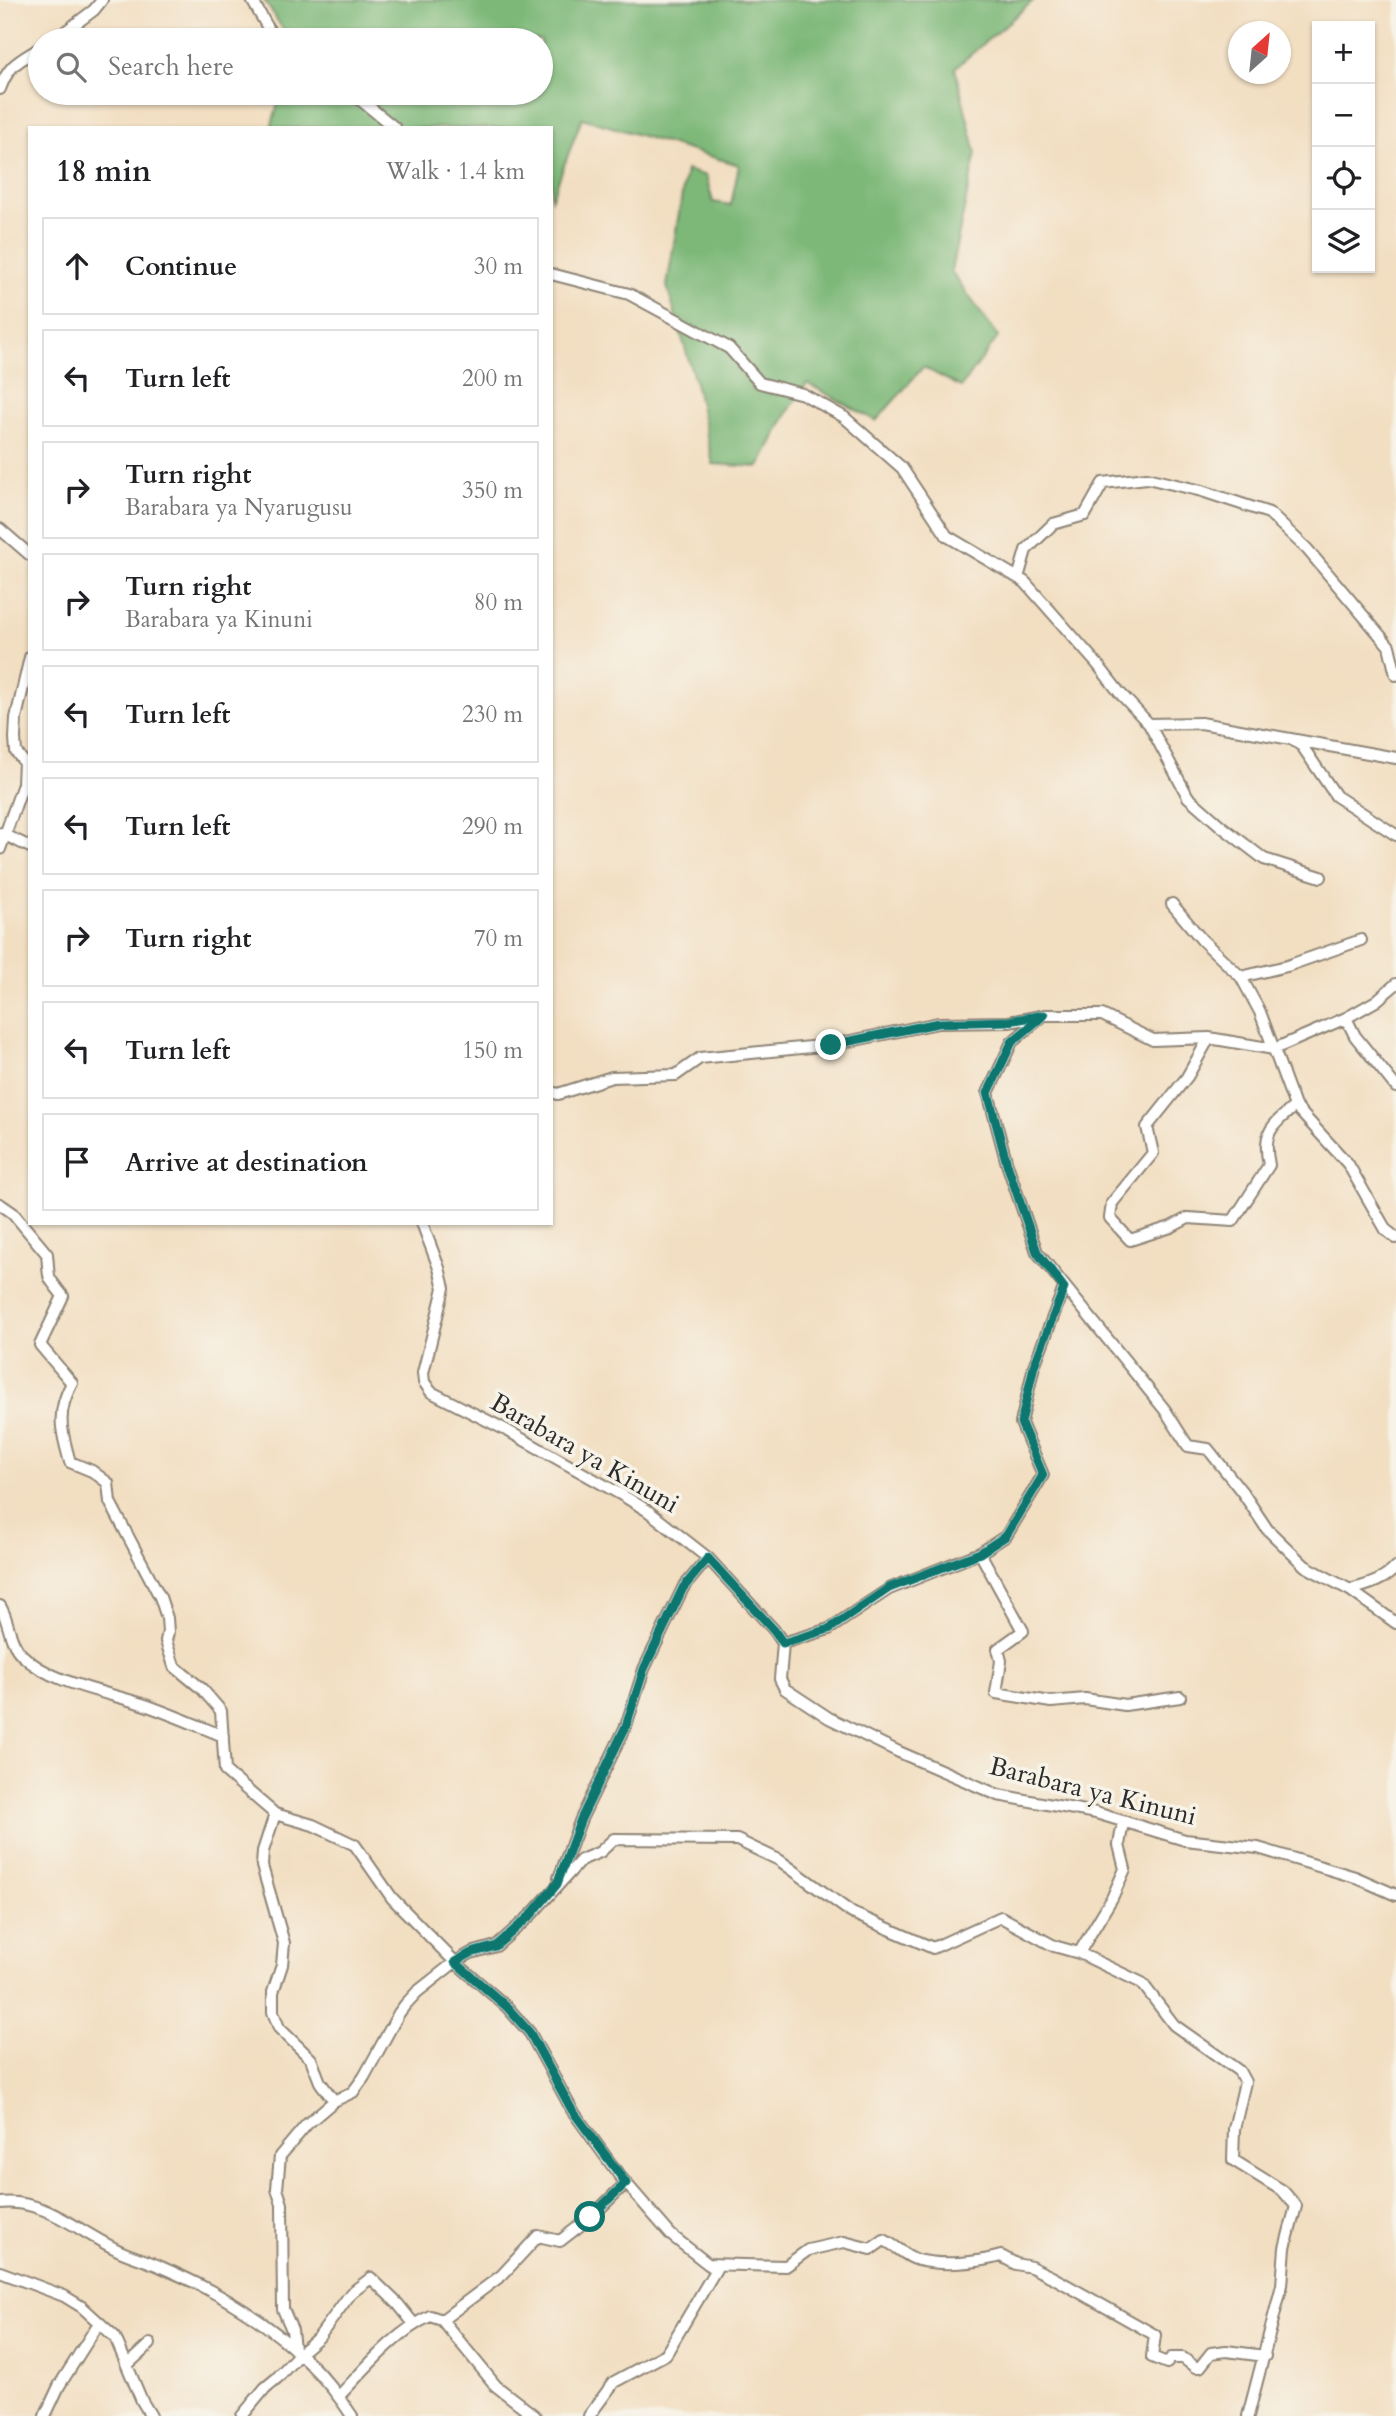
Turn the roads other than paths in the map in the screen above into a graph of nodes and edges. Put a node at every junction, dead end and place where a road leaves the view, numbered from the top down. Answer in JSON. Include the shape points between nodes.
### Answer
{"nodes":[{"id":1,"x":102,"y":0,"type":"edge"},
{"id":2,"x":252,"y":0,"type":"edge"},
{"id":3,"x":70,"y":28,"type":"edge"},
{"id":4,"x":268,"y":28,"type":"edge"},
{"id":5,"x":28,"y":54,"type":"edge"},
{"id":6,"x":0,"y":89,"type":"edge"},
{"id":7,"x":367,"y":105,"type":"edge"},
{"id":8,"x":393,"y":126,"type":"edge"},
{"id":9,"x":553,"y":275,"type":"edge"},
{"id":10,"x":0,"y":529,"type":"edge"},
{"id":11,"x":28,"y":553,"type":"edge"},
{"id":12,"x":1018,"y":578,"type":"junction"},
{"id":13,"x":1396,"y":675,"type":"edge"},
{"id":14,"x":28,"y":679,"type":"edge"},
{"id":15,"x":1149,"y":724,"type":"junction"},
{"id":16,"x":1291,"y":738,"type":"junction"},
{"id":17,"x":1396,"y":758,"type":"edge"},
{"id":18,"x":3,"y":834,"type":"edge"},
{"id":19,"x":1396,"y":835,"type":"edge"},
{"id":20,"x":28,"y":846,"type":"edge"},
{"id":21,"x":0,"y":849,"type":"edge"},
{"id":22,"x":1321,"y":877,"type":"dead end"},
{"id":23,"x":1172,"y":904,"type":"dead end"},
{"id":24,"x":1361,"y":940,"type":"dead end"},
{"id":25,"x":1241,"y":977,"type":"junction"},
{"id":26,"x":1396,"y":984,"type":"edge"},
{"id":27,"x":1044,"y":1015,"type":"junction"},
{"id":28,"x":1346,"y":1018,"type":"junction"},
{"id":29,"x":1209,"y":1038,"type":"junction"},
{"id":30,"x":1274,"y":1049,"type":"junction"},
{"id":31,"x":1396,"y":1087,"type":"edge"},
{"id":32,"x":553,"y":1093,"type":"edge"},
{"id":33,"x":1295,"y":1106,"type":"junction"},
{"id":34,"x":0,"y":1204,"type":"edge"},
{"id":35,"x":423,"y":1225,"type":"edge"},
{"id":36,"x":1396,"y":1238,"type":"edge"},
{"id":37,"x":1064,"y":1288,"type":"junction"},
{"id":38,"x":980,"y":1553,"type":"junction"},
{"id":39,"x":708,"y":1558,"type":"junction"},
{"id":40,"x":1396,"y":1567,"type":"edge"},
{"id":41,"x":1350,"y":1590,"type":"junction"},
{"id":42,"x":0,"y":1606,"type":"edge"},
{"id":43,"x":1396,"y":1623,"type":"edge"},
{"id":44,"x":0,"y":1642,"type":"edge"},
{"id":45,"x":783,"y":1643,"type":"junction"},
{"id":46,"x":13,"y":1644,"type":"junction"},
{"id":47,"x":1181,"y":1697,"type":"dead end"},
{"id":48,"x":223,"y":1736,"type":"junction"},
{"id":49,"x":275,"y":1814,"type":"junction"},
{"id":50,"x":1123,"y":1822,"type":"junction"},
{"id":51,"x":557,"y":1884,"type":"junction"},
{"id":52,"x":1396,"y":1895,"type":"edge"},
{"id":53,"x":1079,"y":1953,"type":"junction"},
{"id":54,"x":455,"y":1962,"type":"junction"},
{"id":55,"x":334,"y":2102,"type":"junction"},
{"id":56,"x":626,"y":2183,"type":"junction"},
{"id":57,"x":0,"y":2203,"type":"edge"},
{"id":58,"x":708,"y":2264,"type":"junction"},
{"id":59,"x":0,"y":2272,"type":"edge"},
{"id":60,"x":442,"y":2320,"type":"junction"},
{"id":61,"x":99,"y":2323,"type":"junction"},
{"id":62,"x":414,"y":2324,"type":"junction"},
{"id":63,"x":150,"y":2344,"type":"dead end"},
{"id":64,"x":296,"y":2351,"type":"junction"},
{"id":65,"x":1265,"y":2356,"type":"junction"},
{"id":66,"x":127,"y":2365,"type":"junction"},
{"id":67,"x":339,"y":2396,"type":"junction"},
{"id":68,"x":45,"y":2416,"type":"edge"},
{"id":69,"x":151,"y":2416,"type":"edge"},
{"id":70,"x":242,"y":2416,"type":"edge"},
{"id":71,"x":352,"y":2416,"type":"edge"},
{"id":72,"x":535,"y":2416,"type":"edge"},
{"id":73,"x":589,"y":2416,"type":"edge"},
{"id":74,"x":1248,"y":2416,"type":"edge"}],
"edges":[{"from":1,"to":3,"type":"street"},
{"from":2,"to":4,"type":"street"},
{"from":5,"to":6,"type":"street","via":[[10,68]]},
{"from":7,"to":8,"type":"street"},
{"from":9,"to":12,"type":"street","via":[[629,294],[729,348],[760,383],[803,394],[845,417],[902,468],[947,536]]},
{"from":10,"to":11,"type":"street"},
{"from":12,"to":13,"type":"street","via":[[1026,550],[1053,524],[1085,514],[1103,482],[1147,478],[1202,491],[1269,513],[1307,549],[1389,646]]},
{"from":12,"to":15,"type":"street"},
{"from":14,"to":18,"type":"street","via":[[15,738],[16,752],[24,762],[23,784]]},
{"from":15,"to":16,"type":"street","via":[[1201,723]]},
{"from":15,"to":22,"type":"street","via":[[1188,797],[1212,819],[1264,859]]},
{"from":16,"to":17,"type":"street"},
{"from":16,"to":19,"type":"street","via":[[1302,746],[1336,796]]},
{"from":18,"to":20,"type":"street"},
{"from":18,"to":21,"type":"street"},
{"from":23,"to":25,"type":"street"},
{"from":24,"to":25,"type":"street"},
{"from":25,"to":30,"type":"street"},
{"from":26,"to":28,"type":"street"},
{"from":27,"to":29,"type":"street","via":[[1102,1015],[1153,1040]]},
{"from":27,"to":32,"type":"street","via":[[938,1023],[831,1045],[700,1058],[676,1074],[612,1077]]},
{"from":27,"to":37,"type":"street","via":[[1012,1042],[988,1093],[1037,1252]]},
{"from":28,"to":30,"type":"street"},
{"from":28,"to":31,"type":"street"},
{"from":29,"to":30,"type":"street"},
{"from":29,"to":33,"type":"street","via":[[1187,1077],[1147,1127],[1153,1153],[1112,1203],[1110,1218],[1130,1240],[1188,1218],[1233,1221],[1269,1165],[1265,1147],[1271,1126]]},
{"from":30,"to":33,"type":"street"},
{"from":33,"to":36,"type":"street","via":[[1348,1164],[1386,1230]]},
{"from":34,"to":48,"type":"street","via":[[47,1254],[50,1281],[64,1296],[40,1345],[72,1383],[61,1410],[70,1462],[108,1483],[110,1502],[160,1597],[174,1666],[221,1711]]},
{"from":35,"to":39,"type":"street","name":"Barabara ya Kinuni","via":[[444,1288],[423,1373],[431,1392],[627,1498]]},
{"from":37,"to":38,"type":"street","via":[[1034,1366],[1021,1423],[1043,1475],[1006,1536]]},
{"from":37,"to":41,"type":"street","via":[[1119,1351],[1188,1446],[1208,1449],[1267,1529],[1306,1566]]},
{"from":38,"to":45,"type":"street","via":[[889,1588],[829,1629]]},
{"from":38,"to":47,"type":"street","via":[[1023,1631],[998,1649],[1001,1661],[996,1693],[1051,1702],[1085,1699],[1125,1704]]},
{"from":39,"to":45,"type":"street","name":"Barabara ya Kinuni"},
{"from":39,"to":51,"type":"street","via":[[683,1588],[644,1669],[626,1726],[581,1819]]},
{"from":40,"to":41,"type":"street","via":[[1372,1584]]},
{"from":41,"to":43,"type":"street"},
{"from":42,"to":46,"type":"street"},
{"from":44,"to":46,"type":"street"},
{"from":45,"to":50,"type":"street","name":"Barabara ya Kinuni","via":[[780,1679],[785,1689],[829,1718],[999,1795]]},
{"from":46,"to":48,"type":"street","via":[[23,1657],[56,1676],[103,1695],[165,1711]]},
{"from":48,"to":49,"type":"street","via":[[225,1771]]},
{"from":49,"to":54,"type":"street","via":[[313,1825],[355,1846],[392,1898]]},
{"from":49,"to":55,"type":"street","via":[[262,1866],[284,1943],[273,2012],[279,2028],[311,2059]]},
{"from":50,"to":52,"type":"street","name":"Barabara ya Kinuni","via":[[1185,1840],[1258,1848],[1355,1877]]},
{"from":50,"to":53,"type":"street","via":[[1119,1845],[1125,1869]]},
{"from":51,"to":53,"type":"street","via":[[581,1860],[614,1839],[737,1840],[779,1860],[852,1913],[933,1948],[1001,1917],[1054,1946]]},
{"from":51,"to":54,"type":"street","via":[[496,1946]]},
{"from":53,"to":65,"type":"street","via":[[1142,1983],[1174,2025],[1239,2071],[1245,2082],[1234,2129],[1233,2160],[1283,2191],[1296,2206]]},
{"from":54,"to":55,"type":"street","via":[[398,2013],[364,2077],[353,2092]]},
{"from":54,"to":56,"type":"street","via":[[530,2033],[572,2110]]},
{"from":55,"to":64,"type":"street","via":[[279,2156],[283,2309]]},
{"from":56,"to":58,"type":"street","via":[[671,2235]]},
{"from":56,"to":60,"type":"street","via":[[560,2241],[538,2236],[502,2275]]},
{"from":57,"to":64,"type":"street","via":[[19,2201],[53,2214],[114,2249],[162,2267],[260,2320]]},
{"from":58,"to":65,"type":"street","via":[[786,2266],[808,2250],[844,2242],[871,2249],[884,2240],[915,2259],[955,2263],[1001,2256],[1054,2278],[1155,2335],[1152,2357],[1167,2363],[1171,2358],[1183,2358],[1200,2367],[1211,2353],[1226,2351]]},
{"from":58,"to":73,"type":"street","via":[[716,2269],[666,2354],[614,2382]]},
{"from":59,"to":61,"type":"street","via":[[65,2296]]},
{"from":60,"to":62,"type":"street","via":[[430,2316]]},
{"from":60,"to":72,"type":"street","via":[[496,2386]]},
{"from":61,"to":66,"type":"street","via":[[115,2337]]},
{"from":61,"to":68,"type":"street"},
{"from":62,"to":64,"type":"street","via":[[372,2278],[351,2293],[319,2337]]},
{"from":62,"to":67,"type":"street"},
{"from":63,"to":66,"type":"street"},
{"from":64,"to":67,"type":"street"},
{"from":64,"to":70,"type":"street"},
{"from":65,"to":74,"type":"street"},
{"from":66,"to":69,"type":"street"},
{"from":67,"to":71,"type":"street"}]}
